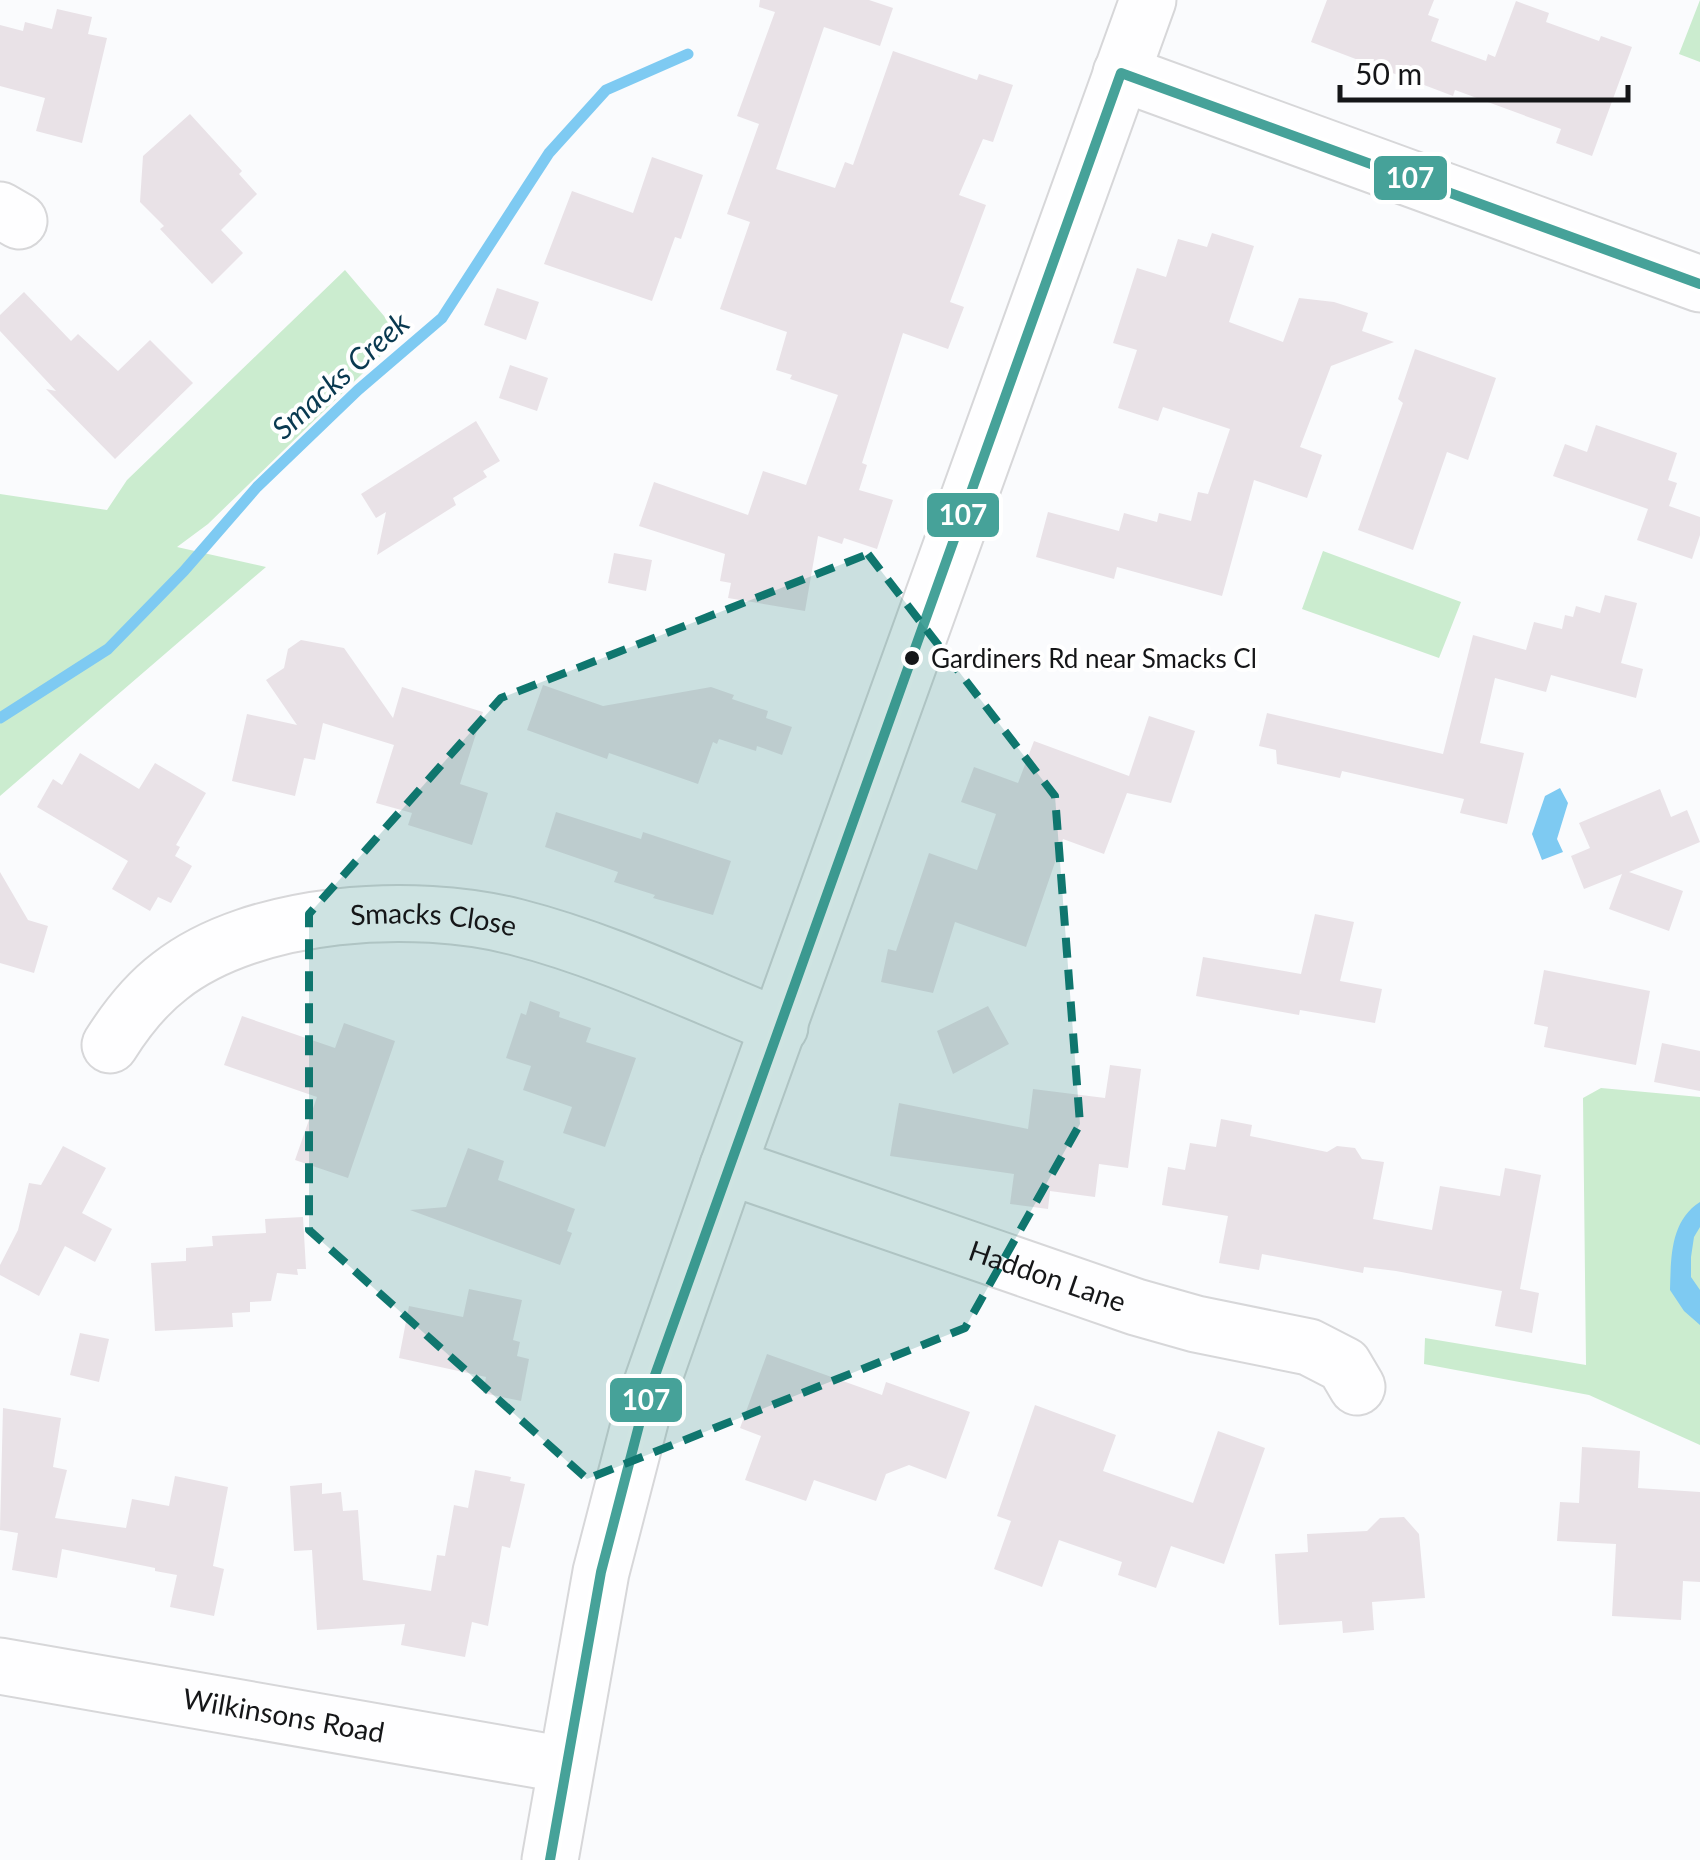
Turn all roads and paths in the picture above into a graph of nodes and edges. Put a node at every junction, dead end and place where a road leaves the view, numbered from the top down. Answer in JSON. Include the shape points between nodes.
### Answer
{"nodes":[{"id":1,"x":1148,"y":0,"type":"edge"},
{"id":2,"x":1122,"y":73,"type":"junction"},
{"id":3,"x":1700,"y":284,"type":"edge"},
{"id":4,"x":780,"y":1028,"type":"junction"},
{"id":5,"x":110,"y":1044,"type":"dead end"},
{"id":6,"x":728,"y":1166,"type":"junction"},
{"id":7,"x":1357,"y":1387,"type":"dead end"},
{"id":8,"x":0,"y":1666,"type":"edge"},
{"id":9,"x":566,"y":1766,"type":"junction"},
{"id":10,"x":550,"y":1860,"type":"edge"}],
"edges":[{"from":1,"to":2,"type":"street"},
{"from":2,"to":3,"type":"street"},
{"from":2,"to":4,"type":"street"},
{"from":4,"to":5,"type":"street","name":"Smacks Close","via":[[530,931],[389,913],[314,920],[204,955],[145,997]]},
{"from":4,"to":6,"type":"street"},
{"from":6,"to":7,"type":"street","name":"Haddon Lane","via":[[1136,1307],[1309,1347],[1344,1365]]},
{"from":6,"to":9,"type":"street","via":[[644,1406],[615,1514]]},
{"from":8,"to":9,"type":"street","name":"Wilkinsons Road"},
{"from":9,"to":10,"type":"street"}]}
